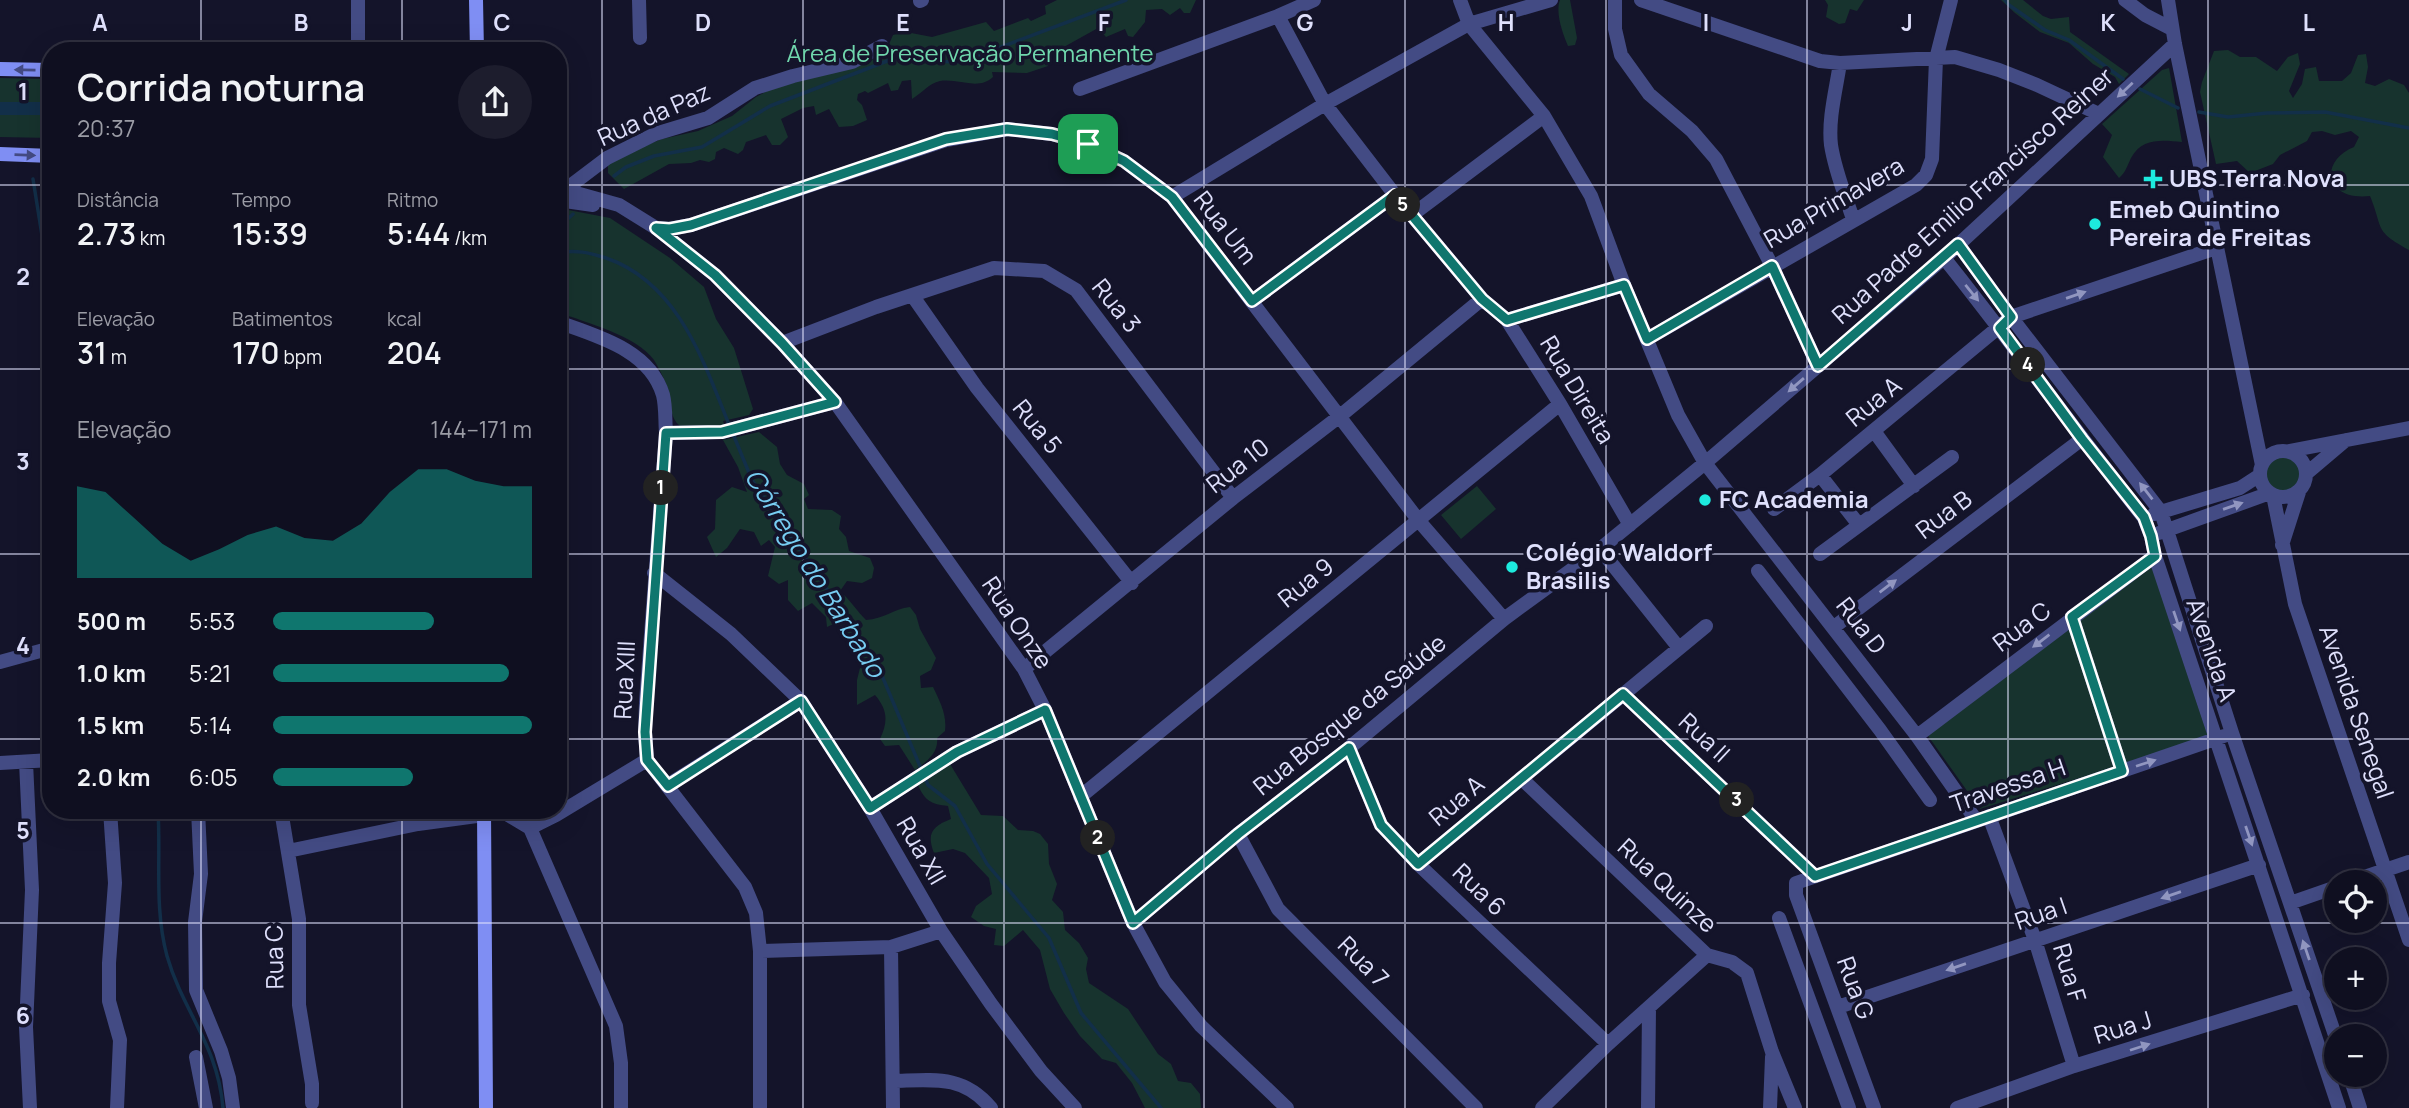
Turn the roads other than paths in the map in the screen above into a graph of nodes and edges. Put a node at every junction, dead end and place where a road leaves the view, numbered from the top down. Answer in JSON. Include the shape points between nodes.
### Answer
{"nodes":[{"id":1,"x":358,"y":0,"type":"edge"},
{"id":2,"x":477,"y":0,"type":"edge"},
{"id":3,"x":639,"y":0,"type":"edge"},
{"id":4,"x":1314,"y":0,"type":"edge"},
{"id":5,"x":1460,"y":0,"type":"edge"},
{"id":6,"x":1550,"y":0,"type":"edge"},
{"id":7,"x":1615,"y":0,"type":"edge"},
{"id":8,"x":1641,"y":0,"type":"edge"},
{"id":9,"x":1951,"y":0,"type":"edge"},
{"id":10,"x":2125,"y":0,"type":"edge"},
{"id":11,"x":2168,"y":0,"type":"edge"},
{"id":12,"x":1278,"y":16,"type":"junction"},
{"id":13,"x":1469,"y":24,"type":"junction"},
{"id":14,"x":2174,"y":36,"type":"junction"},
{"id":15,"x":640,"y":38,"type":"dead end"},
{"id":16,"x":358,"y":42,"type":"edge"},
{"id":17,"x":477,"y":42,"type":"edge"},
{"id":18,"x":882,"y":46,"type":"dead end"},
{"id":19,"x":1936,"y":59,"type":"junction"},
{"id":20,"x":1840,"y":63,"type":"junction"},
{"id":21,"x":0,"y":69,"type":"edge"},
{"id":22,"x":42,"y":70,"type":"edge"},
{"id":23,"x":1080,"y":89,"type":"dead end"},
{"id":24,"x":1325,"y":104,"type":"junction"},
{"id":25,"x":2099,"y":114,"type":"junction"},
{"id":26,"x":1545,"y":116,"type":"junction"},
{"id":27,"x":0,"y":154,"type":"edge"},
{"id":28,"x":42,"y":156,"type":"edge"},
{"id":29,"x":567,"y":188,"type":"edge"},
{"id":30,"x":567,"y":194,"type":"edge"},
{"id":31,"x":1395,"y":195,"type":"junction"},
{"id":32,"x":1172,"y":197,"type":"junction"},
{"id":33,"x":1412,"y":215,"type":"junction"},
{"id":34,"x":1853,"y":219,"type":"junction"},
{"id":35,"x":656,"y":228,"type":"junction"},
{"id":36,"x":1958,"y":244,"type":"junction"},
{"id":37,"x":2216,"y":247,"type":"junction"},
{"id":38,"x":1944,"y":258,"type":"junction"},
{"id":39,"x":1772,"y":266,"type":"junction"},
{"id":40,"x":1624,"y":285,"type":"junction"},
{"id":41,"x":912,"y":295,"type":"junction"},
{"id":42,"x":1482,"y":299,"type":"junction"},
{"id":43,"x":1252,"y":301,"type":"junction"},
{"id":44,"x":1507,"y":320,"type":"junction"},
{"id":45,"x":2006,"y":322,"type":"junction"},
{"id":46,"x":567,"y":326,"type":"edge"},
{"id":47,"x":1647,"y":339,"type":"junction"},
{"id":48,"x":782,"y":343,"type":"junction"},
{"id":49,"x":1818,"y":366,"type":"junction"},
{"id":50,"x":835,"y":402,"type":"junction"},
{"id":51,"x":1560,"y":404,"type":"junction"},
{"id":52,"x":1340,"y":416,"type":"junction"},
{"id":53,"x":2409,"y":428,"type":"edge"},
{"id":54,"x":1874,"y":431,"type":"junction"},
{"id":55,"x":2254,"y":431,"type":"junction"},
{"id":56,"x":666,"y":433,"type":"junction"},
{"id":57,"x":2082,"y":439,"type":"junction"},
{"id":58,"x":2347,"y":439,"type":"junction"},
{"id":59,"x":2285,"y":451,"type":"junction"},
{"id":60,"x":1951,"y":457,"type":"dead end"},
{"id":61,"x":1705,"y":464,"type":"junction"},
{"id":62,"x":2261,"y":470,"type":"junction"},
{"id":63,"x":2307,"y":473,"type":"junction"},
{"id":64,"x":1820,"y":475,"type":"junction"},
{"id":65,"x":1914,"y":486,"type":"junction"},
{"id":66,"x":2299,"y":492,"type":"junction"},
{"id":67,"x":2271,"y":494,"type":"junction"},
{"id":68,"x":1233,"y":498,"type":"junction"},
{"id":69,"x":1774,"y":509,"type":"dead end"},
{"id":70,"x":2161,"y":512,"type":"junction"},
{"id":71,"x":2144,"y":517,"type":"junction"},
{"id":72,"x":1419,"y":521,"type":"junction"},
{"id":73,"x":1630,"y":525,"type":"junction"},
{"id":74,"x":1859,"y":525,"type":"junction"},
{"id":75,"x":2167,"y":529,"type":"junction"},
{"id":76,"x":2151,"y":536,"type":"junction"},
{"id":77,"x":2282,"y":546,"type":"junction"},
{"id":78,"x":1600,"y":548,"type":"junction"},
{"id":79,"x":1820,"y":554,"type":"dead end"},
{"id":80,"x":2155,"y":556,"type":"junction"},
{"id":81,"x":1758,"y":571,"type":"dead end"},
{"id":82,"x":654,"y":573,"type":"junction"},
{"id":83,"x":1132,"y":583,"type":"junction"},
{"id":84,"x":2072,"y":617,"type":"junction"},
{"id":85,"x":1504,"y":619,"type":"junction"},
{"id":86,"x":1706,"y":626,"type":"dead end"},
{"id":87,"x":1833,"y":627,"type":"junction"},
{"id":88,"x":1679,"y":648,"type":"junction"},
{"id":89,"x":42,"y":650,"type":"edge"},
{"id":90,"x":0,"y":662,"type":"edge"},
{"id":91,"x":1024,"y":669,"type":"junction"},
{"id":92,"x":1623,"y":694,"type":"junction"},
{"id":93,"x":801,"y":701,"type":"junction"},
{"id":94,"x":1045,"y":710,"type":"junction"},
{"id":95,"x":1900,"y":714,"type":"junction"},
{"id":96,"x":1880,"y":730,"type":"junction"},
{"id":97,"x":2232,"y":733,"type":"junction"},
{"id":98,"x":1917,"y":736,"type":"junction"},
{"id":99,"x":2217,"y":740,"type":"junction"},
{"id":100,"x":1349,"y":748,"type":"junction"},
{"id":101,"x":647,"y":760,"type":"junction"},
{"id":102,"x":42,"y":761,"type":"edge"},
{"id":103,"x":26,"y":762,"type":"junction"},
{"id":104,"x":0,"y":763,"type":"edge"},
{"id":105,"x":2122,"y":771,"type":"junction"},
{"id":106,"x":1521,"y":778,"type":"junction"},
{"id":107,"x":668,"y":786,"type":"junction"},
{"id":108,"x":1080,"y":797,"type":"junction"},
{"id":109,"x":1930,"y":800,"type":"dead end"},
{"id":110,"x":567,"y":808,"type":"edge"},
{"id":111,"x":870,"y":808,"type":"junction"},
{"id":112,"x":1982,"y":818,"type":"junction"},
{"id":113,"x":111,"y":819,"type":"edge"},
{"id":114,"x":198,"y":819,"type":"edge"},
{"id":115,"x":283,"y":819,"type":"edge"},
{"id":116,"x":448,"y":819,"type":"edge"},
{"id":117,"x":484,"y":819,"type":"edge"},
{"id":118,"x":515,"y":819,"type":"edge"},
{"id":119,"x":548,"y":819,"type":"edge"},
{"id":120,"x":530,"y":828,"type":"junction"},
{"id":121,"x":1238,"y":834,"type":"junction"},
{"id":122,"x":288,"y":851,"type":"junction"},
{"id":123,"x":2409,"y":862,"type":"edge"},
{"id":124,"x":1418,"y":864,"type":"junction"},
{"id":125,"x":2259,"y":865,"type":"junction"},
{"id":126,"x":2385,"y":870,"type":"joint"},
{"id":127,"x":1815,"y":876,"type":"junction"},
{"id":128,"x":2387,"y":876,"type":"edge"},
{"id":129,"x":2324,"y":891,"type":"edge"},
{"id":130,"x":2290,"y":903,"type":"junction"},
{"id":131,"x":1779,"y":918,"type":"dead end"},
{"id":132,"x":1133,"y":923,"type":"junction"},
{"id":133,"x":941,"y":931,"type":"junction"},
{"id":134,"x":2035,"y":940,"type":"junction"},
{"id":135,"x":2409,"y":940,"type":"edge"},
{"id":136,"x":891,"y":947,"type":"junction"},
{"id":137,"x":760,"y":951,"type":"junction"},
{"id":138,"x":1707,"y":955,"type":"junction"},
{"id":139,"x":2303,"y":995,"type":"junction"},
{"id":140,"x":1838,"y":1007,"type":"junction"},
{"id":141,"x":1649,"y":1008,"type":"junction"},
{"id":142,"x":2331,"y":1024,"type":"edge"},
{"id":143,"x":1608,"y":1044,"type":"junction"},
{"id":144,"x":1772,"y":1052,"type":"junction"},
{"id":145,"x":196,"y":1057,"type":"dead end"},
{"id":146,"x":2074,"y":1066,"type":"junction"},
{"id":147,"x":893,"y":1081,"type":"junction"},
{"id":148,"x":2353,"y":1087,"type":"edge"},
{"id":149,"x":312,"y":1103,"type":"dead end"},
{"id":150,"x":1872,"y":1103,"type":"edge"},
{"id":151,"x":1849,"y":1107,"type":"edge"},
{"id":152,"x":30,"y":1108,"type":"edge"},
{"id":153,"x":117,"y":1108,"type":"edge"},
{"id":154,"x":206,"y":1108,"type":"edge"},
{"id":155,"x":233,"y":1108,"type":"edge"},
{"id":156,"x":486,"y":1108,"type":"edge"},
{"id":157,"x":621,"y":1108,"type":"edge"},
{"id":158,"x":760,"y":1108,"type":"edge"},
{"id":159,"x":893,"y":1108,"type":"edge"},
{"id":160,"x":991,"y":1108,"type":"edge"},
{"id":161,"x":1075,"y":1108,"type":"edge"},
{"id":162,"x":1287,"y":1108,"type":"edge"},
{"id":163,"x":1476,"y":1108,"type":"edge"},
{"id":164,"x":1542,"y":1108,"type":"edge"},
{"id":165,"x":1648,"y":1108,"type":"edge"},
{"id":166,"x":1770,"y":1108,"type":"edge"},
{"id":167,"x":1795,"y":1108,"type":"edge"},
{"id":168,"x":1957,"y":1108,"type":"edge"},
{"id":169,"x":2339,"y":1108,"type":"edge"},
{"id":170,"x":2360,"y":1108,"type":"edge"}],
"edges":[{"from":1,"to":16,"type":"street"},
{"from":2,"to":17,"type":"main road"},
{"from":3,"to":15,"type":"street"},
{"from":4,"to":12,"type":"street"},
{"from":5,"to":13,"type":"street","name":"Rua D"},
{"from":6,"to":13,"type":"street"},
{"from":7,"to":39,"type":"street","via":[[1621,55],[1649,94],[1716,159]]},
{"from":8,"to":20,"type":"street","via":[[1800,55]]},
{"from":9,"to":19,"type":"street","name":"Rua Primavera"},
{"from":10,"to":14,"type":"street"},
{"from":11,"to":14,"type":"street"},
{"from":12,"to":23,"type":"street"},
{"from":12,"to":24,"type":"street","name":"Rua Direita"},
{"from":13,"to":24,"type":"street"},
{"from":13,"to":26,"type":"street","name":"Rua D"},
{"from":14,"to":25,"type":"street","name":"Rua Padre Emilio Francisco Reiner","one_way":true},
{"from":14,"to":37,"type":"street"},
{"from":18,"to":29,"type":"street","name":"Rua da Paz","via":[[852,62],[755,88],[708,117],[655,134],[607,158]]},
{"from":19,"to":20,"type":"street"},
{"from":19,"to":25,"type":"street","via":[[1955,58],[1999,70]]},
{"from":19,"to":34,"type":"street","name":"Rua Primavera","via":[[1932,159],[1926,174],[1916,185]]},
{"from":20,"to":34,"type":"street","via":[[1831,143]]},
{"from":22,"to":21,"type":"main road","one_way":true},
{"from":24,"to":31,"type":"street","name":"Rua Direita"},
{"from":24,"to":32,"type":"street"},
{"from":25,"to":36,"type":"street","name":"Rua Padre Emilio Francisco Reiner"},
{"from":26,"to":33,"type":"street"},
{"from":26,"to":40,"type":"street","name":"Rua D","via":[[1591,196]]},
{"from":27,"to":28,"type":"main road","one_way":true},
{"from":30,"to":35,"type":"street","name":"Rua Onze","via":[[611,202]]},
{"from":31,"to":33,"type":"street","name":"Rua Direita"},
{"from":31,"to":43,"type":"street"},
{"from":32,"to":35,"type":"street","name":"Rua Um","via":[[1124,161],[1088,144],[1007,129],[946,139],[691,225]]},
{"from":32,"to":43,"type":"street","name":"Rua Um"},
{"from":33,"to":42,"type":"street","name":"Rua Direita"},
{"from":34,"to":39,"type":"street","name":"Rua Primavera"},
{"from":35,"to":48,"type":"street","name":"Rua Onze","via":[[715,275]]},
{"from":36,"to":38,"type":"street","name":"Rua Padre Emilio Francisco Reiner"},
{"from":36,"to":45,"type":"street","name":"Avenida A"},
{"from":45,"to":37,"type":"street","one_way":true},
{"from":37,"to":55,"type":"street"},
{"from":38,"to":45,"type":"street","name":"Avenida A","one_way":true},
{"from":38,"to":49,"type":"street","name":"Rua Padre Emilio Francisco Reiner"},
{"from":39,"to":47,"type":"street","name":"Rua Primavera"},
{"from":39,"to":49,"type":"street"},
{"from":40,"to":44,"type":"street"},
{"from":40,"to":47,"type":"street","name":"Rua D"},
{"from":41,"to":48,"type":"street","name":"Rua 3"},
{"from":41,"to":68,"type":"street","name":"Rua 3","via":[[994,268],[1044,271],[1060,279],[1096,314]]},
{"from":41,"to":83,"type":"street","name":"Rua 5","via":[[977,388]]},
{"from":42,"to":44,"type":"street","name":"Rua Direita"},
{"from":42,"to":52,"type":"street","name":"Rua 10"},
{"from":43,"to":52,"type":"street","name":"Rua Um"},
{"from":44,"to":51,"type":"street","name":"Rua Direita"},
{"from":45,"to":54,"type":"street","name":"Rua A"},
{"from":45,"to":57,"type":"street","name":"Avenida A"},
{"from":70,"to":45,"type":"street","name":"Avenida A","one_way":true},
{"from":46,"to":56,"type":"street","name":"Rua XIII","via":[[619,346],[651,372],[663,395]]},
{"from":47,"to":61,"type":"street","name":"Rua D","via":[[1678,415]]},
{"from":48,"to":50,"type":"street","name":"Rua Onze"},
{"from":49,"to":61,"type":"street","name":"Rua Padre Emilio Francisco Reiner","one_way":true},
{"from":50,"to":56,"type":"street","via":[[722,432]]},
{"from":50,"to":91,"type":"street","name":"Rua Onze"},
{"from":51,"to":72,"type":"street","name":"Rua 9"},
{"from":51,"to":73,"type":"street","name":"Rua Direita"},
{"from":52,"to":68,"type":"street","name":"Rua 10"},
{"from":52,"to":72,"type":"street","name":"Rua Um"},
{"from":53,"to":58,"type":"street"},
{"from":54,"to":64,"type":"street","name":"Rua A"},
{"from":54,"to":65,"type":"street"},
{"from":55,"to":59,"type":"street"},
{"from":55,"to":62,"type":"street"},
{"from":56,"to":82,"type":"street","name":"Rua XIII"},
{"from":57,"to":71,"type":"street","name":"Avenida A"},
{"from":87,"to":57,"type":"street","name":"Rua B","one_way":true},
{"from":58,"to":59,"type":"street"},
{"from":58,"to":63,"type":"street"},
{"from":59,"to":62,"type":"street","via":[[2266,458]]},
{"from":59,"to":63,"type":"street","via":[[2298,456]]},
{"from":60,"to":65,"type":"street"},
{"from":61,"to":73,"type":"street","name":"Rua Padre Emilio Francisco Reiner"},
{"from":61,"to":87,"type":"street","name":"Rua D"},
{"from":62,"to":67,"type":"street","via":[[2262,483]]},
{"from":62,"to":70,"type":"street","via":[[2240,488]]},
{"from":63,"to":66,"type":"street"},
{"from":64,"to":69,"type":"street","name":"Rua A"},
{"from":64,"to":74,"type":"street"},
{"from":65,"to":74,"type":"street"},
{"from":66,"to":67,"type":"street","via":[[2282,498]]},
{"from":66,"to":77,"type":"street"},
{"from":75,"to":67,"type":"street","one_way":true},
{"from":67,"to":77,"type":"street","name":"Avenida Senegal"},
{"from":68,"to":83,"type":"street","name":"Rua 10"},
{"from":70,"to":71,"type":"street"},
{"from":70,"to":75,"type":"street","name":"Avenida A"},
{"from":71,"to":76,"type":"street","name":"Avenida A"},
{"from":72,"to":85,"type":"street","name":"Rua Um"},
{"from":72,"to":108,"type":"street","name":"Rua 9"},
{"from":73,"to":78,"type":"street","name":"Rua Bosque da Saúde"},
{"from":74,"to":79,"type":"street"},
{"from":75,"to":76,"type":"street"},
{"from":75,"to":97,"type":"street","name":"Avenida A"},
{"from":76,"to":80,"type":"street","name":"Avenida A"},
{"from":77,"to":126,"type":"street","name":"Avenida Senegal","via":[[2295,604]]},
{"from":78,"to":85,"type":"street","name":"Rua Bosque da Saúde"},
{"from":78,"to":88,"type":"street"},
{"from":80,"to":84,"type":"street","name":"Rua C"},
{"from":80,"to":99,"type":"street","name":"Avenida A","one_way":true},
{"from":81,"to":96,"type":"street"},
{"from":82,"to":93,"type":"street","name":"Rua XII","via":[[731,634]]},
{"from":82,"to":101,"type":"street","name":"Rua XIII"},
{"from":83,"to":91,"type":"street","name":"Rua 10"},
{"from":84,"to":98,"type":"street","name":"Rua C","one_way":true},
{"from":84,"to":105,"type":"street"},
{"from":85,"to":100,"type":"street","name":"Rua Bosque da Saúde"},
{"from":86,"to":88,"type":"street","name":"Rua A"},
{"from":87,"to":95,"type":"street","name":"Rua D"},
{"from":88,"to":92,"type":"street","name":"Rua A"},
{"from":89,"to":90,"type":"street"},
{"from":91,"to":94,"type":"street","name":"Rua Onze"},
{"from":92,"to":106,"type":"street","name":"Rua A"},
{"from":92,"to":127,"type":"street","name":"Rua II"},
{"from":93,"to":107,"type":"street"},
{"from":93,"to":111,"type":"street","name":"Rua XII"},
{"from":94,"to":108,"type":"street","name":"Rua Onze"},
{"from":94,"to":111,"type":"street","via":[[957,752]]},
{"from":95,"to":96,"type":"street"},
{"from":95,"to":98,"type":"street","name":"Rua D"},
{"from":96,"to":109,"type":"street"},
{"from":97,"to":99,"type":"street","name":"Travessa H"},
{"from":97,"to":130,"type":"street","name":"Avenida A"},
{"from":98,"to":112,"type":"street","name":"Rua D"},
{"from":105,"to":99,"type":"street","name":"Travessa H","one_way":true},
{"from":99,"to":125,"type":"street","name":"Avenida A","one_way":true},
{"from":100,"to":121,"type":"street","name":"Rua Bosque da Saúde"},
{"from":100,"to":124,"type":"street","name":"Rua 6","via":[[1381,825]]},
{"from":101,"to":107,"type":"street"},
{"from":101,"to":110,"type":"street"},
{"from":102,"to":103,"type":"street"},
{"from":103,"to":104,"type":"street"},
{"from":103,"to":152,"type":"street","via":[[32,890],[26,1027]]},
{"from":105,"to":112,"type":"street","name":"Travessa H"},
{"from":106,"to":124,"type":"street","name":"Rua A"},
{"from":106,"to":138,"type":"street","name":"Rua Quinze"},
{"from":107,"to":137,"type":"street","via":[[745,887],[756,913]]},
{"from":108,"to":132,"type":"street","name":"Rua Onze"},
{"from":111,"to":133,"type":"street","name":"Rua XII"},
{"from":112,"to":127,"type":"street","name":"Travessa H"},
{"from":112,"to":134,"type":"street","name":"Rua F"},
{"from":113,"to":153,"type":"street","via":[[115,883],[109,1001],[120,1040]]},
{"from":114,"to":155,"type":"street","via":[[196,990],[221,1051]]},
{"from":115,"to":122,"type":"street","name":"Rua C"},
{"from":116,"to":122,"type":"street"},
{"from":117,"to":156,"type":"main road"},
{"from":118,"to":120,"type":"street"},
{"from":119,"to":120,"type":"street"},
{"from":120,"to":157,"type":"street","via":[[615,1026]]},
{"from":121,"to":132,"type":"street","name":"Rua Bosque da Saúde"},
{"from":121,"to":163,"type":"street","name":"Rua 7","via":[[1278,909]]},
{"from":122,"to":149,"type":"street","name":"Rua C","via":[[299,919],[299,1005]]},
{"from":123,"to":126,"type":"street"},
{"from":124,"to":143,"type":"street","name":"Rua 6"},
{"from":125,"to":134,"type":"street","name":"Rua I","one_way":true},
{"from":125,"to":139,"type":"street","name":"Avenida A"},
{"from":127,"to":140,"type":"street","name":"Rua G","via":[[1796,883],[1796,895]]},
{"from":128,"to":135,"type":"street","name":"Avenida Senegal"},
{"from":129,"to":130,"type":"street"},
{"from":142,"to":130,"type":"street","name":"Avenida A","one_way":true},
{"from":131,"to":151,"type":"street"},
{"from":132,"to":162,"type":"street","name":"Rua Onze","via":[[1165,982],[1201,1026]]},
{"from":133,"to":136,"type":"street"},
{"from":133,"to":161,"type":"street","name":"Rua XII","via":[[1041,1071]]},
{"from":134,"to":140,"type":"street","name":"Rua I","one_way":true},
{"from":134,"to":146,"type":"street","name":"Rua F"},
{"from":136,"to":137,"type":"street"},
{"from":136,"to":147,"type":"street"},
{"from":137,"to":158,"type":"street"},
{"from":138,"to":141,"type":"street"},
{"from":138,"to":144,"type":"street","name":"Rua Quinze","via":[[1732,962],[1747,973]]},
{"from":146,"to":139,"type":"street","name":"Rua J","one_way":true},
{"from":139,"to":169,"type":"street","name":"Avenida A"},
{"from":140,"to":150,"type":"street","name":"Rua G"},
{"from":141,"to":143,"type":"street"},
{"from":141,"to":165,"type":"street"},
{"from":143,"to":164,"type":"street"},
{"from":144,"to":166,"type":"street"},
{"from":144,"to":167,"type":"street","name":"Rua Quinze"},
{"from":145,"to":154,"type":"street"},
{"from":146,"to":168,"type":"street","name":"Rua J"},
{"from":147,"to":159,"type":"street"},
{"from":147,"to":160,"type":"street","via":[[945,1079],[981,1096]]},
{"from":148,"to":170,"type":"street"},
{"from":150,"to":151,"type":"street"}]}
